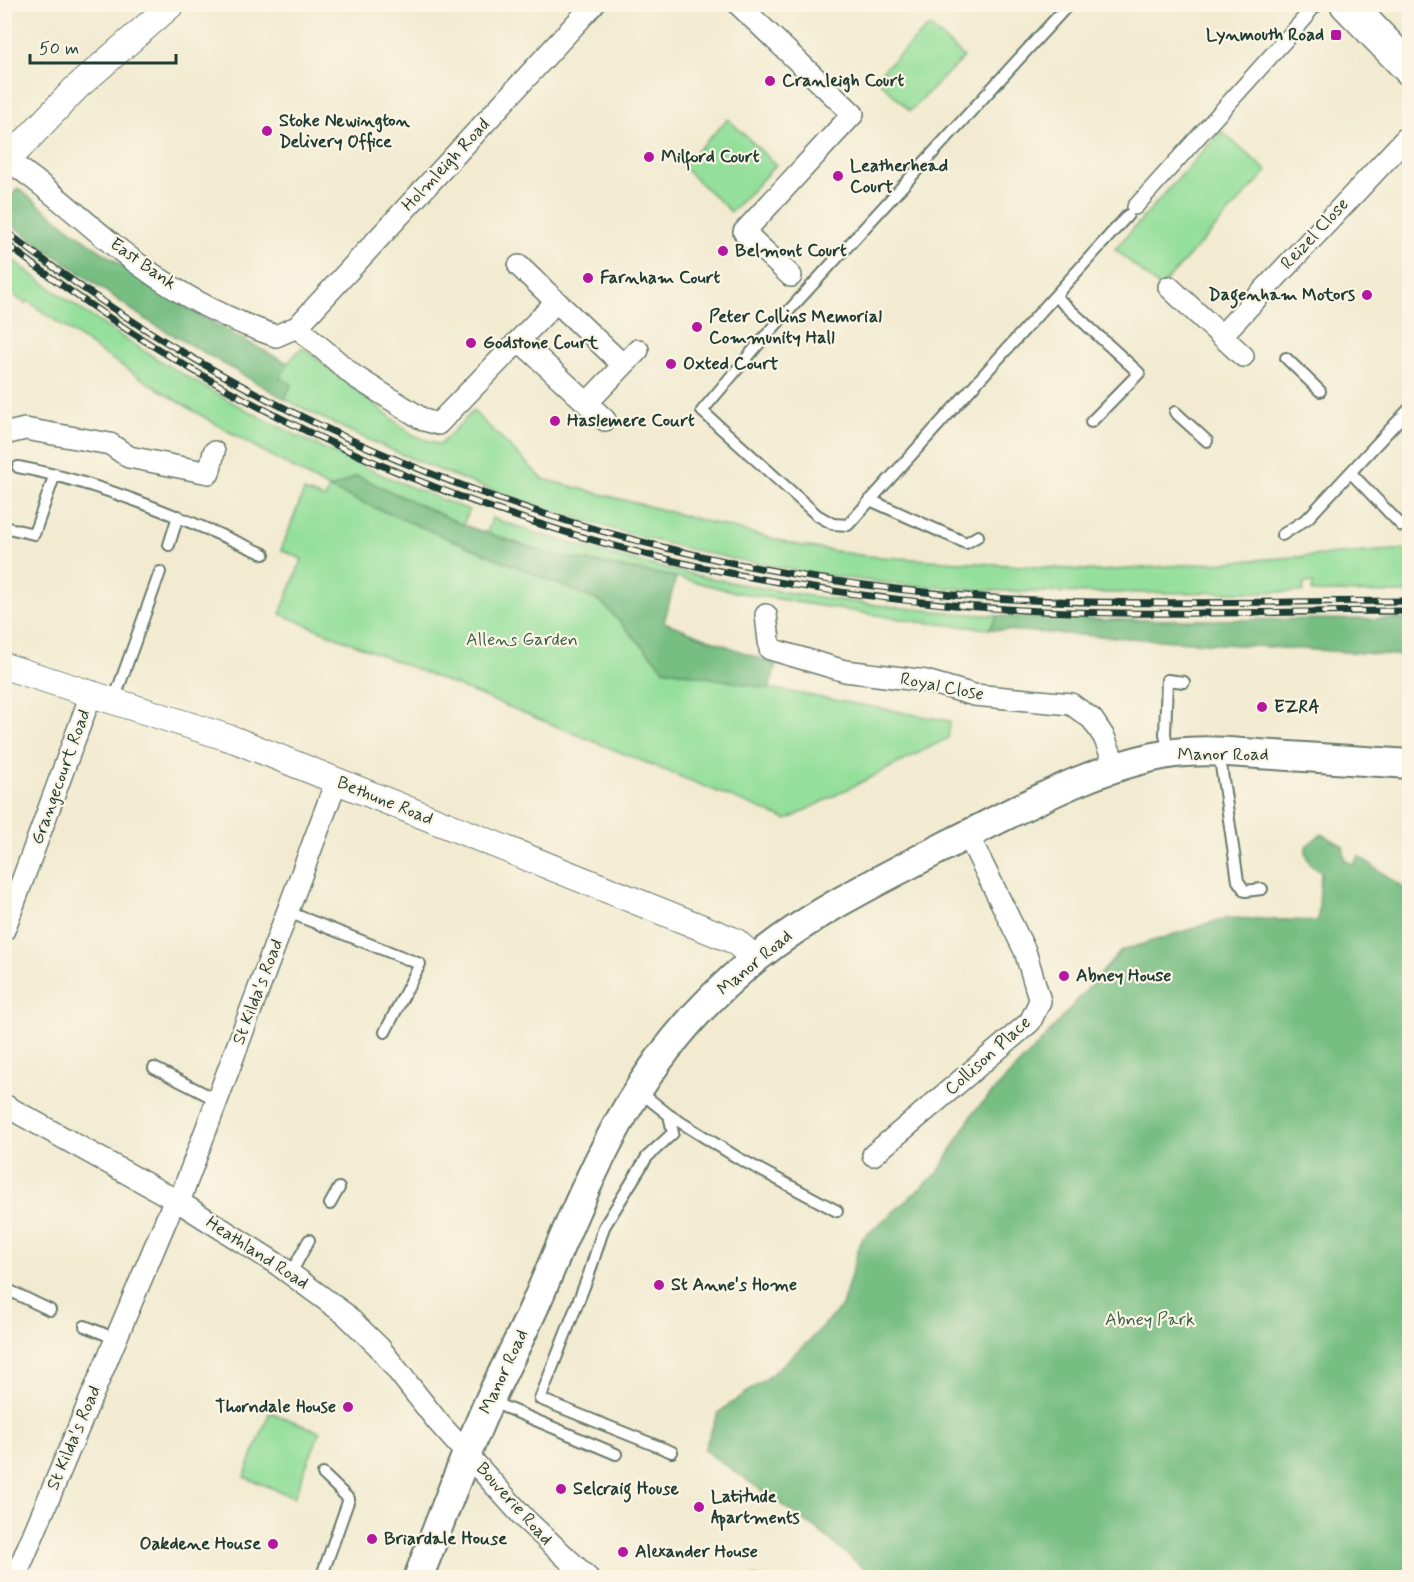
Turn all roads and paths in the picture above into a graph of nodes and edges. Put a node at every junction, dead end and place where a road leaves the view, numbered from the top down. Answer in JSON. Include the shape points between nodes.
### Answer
{"nodes":[{"id":1,"x":172,"y":4,"type":"edge"},
{"id":2,"x":594,"y":4,"type":"edge"},
{"id":3,"x":738,"y":4,"type":"edge"},
{"id":4,"x":1069,"y":4,"type":"edge"},
{"id":5,"x":1318,"y":4,"type":"edge"},
{"id":6,"x":1360,"y":9,"type":"edge"},
{"id":7,"x":1306,"y":17,"type":"joint"},
{"id":8,"x":1410,"y":69,"type":"edge"},
{"id":9,"x":1410,"y":134,"type":"edge"},
{"id":10,"x":6,"y":161,"type":"edge"},
{"id":11,"x":1132,"y":211,"type":"joint"},
{"id":12,"x":519,"y":266,"type":"dead end"},
{"id":13,"x":792,"y":276,"type":"dead end"},
{"id":14,"x":1169,"y":288,"type":"dead end"},
{"id":15,"x":1055,"y":296,"type":"junction"},
{"id":16,"x":556,"y":302,"type":"junction"},
{"id":17,"x":297,"y":327,"type":"junction"},
{"id":18,"x":1222,"y":335,"type":"junction"},
{"id":19,"x":520,"y":341,"type":"junction"},
{"id":20,"x":1243,"y":356,"type":"dead end"},
{"id":21,"x":1286,"y":358,"type":"dead end"},
{"id":22,"x":1320,"y":391,"type":"dead end"},
{"id":23,"x":586,"y":403,"type":"junction"},
{"id":24,"x":1410,"y":408,"type":"edge"},
{"id":25,"x":1175,"y":412,"type":"dead end"},
{"id":26,"x":605,"y":420,"type":"dead end"},
{"id":27,"x":1091,"y":422,"type":"dead end"},
{"id":28,"x":4,"y":434,"type":"edge"},
{"id":29,"x":1207,"y":441,"type":"dead end"},
{"id":30,"x":214,"y":452,"type":"dead end"},
{"id":31,"x":18,"y":467,"type":"dead end"},
{"id":32,"x":1351,"y":473,"type":"junction"},
{"id":33,"x":55,"y":474,"type":"junction"},
{"id":34,"x":870,"y":500,"type":"junction"},
{"id":35,"x":178,"y":516,"type":"junction"},
{"id":36,"x":1402,"y":526,"type":"dead end"},
{"id":37,"x":4,"y":527,"type":"edge"},
{"id":38,"x":1282,"y":535,"type":"dead end"},
{"id":39,"x":978,"y":536,"type":"dead end"},
{"id":40,"x":169,"y":545,"type":"dead end"},
{"id":41,"x":264,"y":554,"type":"dead end"},
{"id":42,"x":160,"y":572,"type":"dead end"},
{"id":43,"x":766,"y":615,"type":"dead end"},
{"id":44,"x":4,"y":666,"type":"edge"},
{"id":45,"x":1184,"y":682,"type":"dead end"},
{"id":46,"x":103,"y":696,"type":"junction"},
{"id":47,"x":1220,"y":751,"type":"junction"},
{"id":48,"x":1169,"y":755,"type":"junction"},
{"id":49,"x":1116,"y":767,"type":"junction"},
{"id":50,"x":1406,"y":769,"type":"edge"},
{"id":51,"x":336,"y":782,"type":"junction"},
{"id":52,"x":968,"y":835,"type":"junction"},
{"id":53,"x":1262,"y":889,"type":"dead end"},
{"id":54,"x":288,"y":912,"type":"junction"},
{"id":55,"x":4,"y":930,"type":"edge"},
{"id":56,"x":755,"y":959,"type":"junction"},
{"id":57,"x":385,"y":1032,"type":"dead end"},
{"id":58,"x":154,"y":1068,"type":"dead end"},
{"id":59,"x":637,"y":1090,"type":"junction"},
{"id":60,"x":217,"y":1100,"type":"junction"},
{"id":61,"x":4,"y":1105,"type":"edge"},
{"id":62,"x":669,"y":1115,"type":"junction"},
{"id":63,"x":873,"y":1155,"type":"dead end"},
{"id":64,"x":339,"y":1188,"type":"dead end"},
{"id":65,"x":177,"y":1200,"type":"junction"},
{"id":66,"x":330,"y":1204,"type":"dead end"},
{"id":67,"x":837,"y":1211,"type":"dead end"},
{"id":68,"x":309,"y":1240,"type":"dead end"},
{"id":69,"x":291,"y":1273,"type":"junction"},
{"id":70,"x":4,"y":1288,"type":"edge"},
{"id":71,"x":50,"y":1310,"type":"dead end"},
{"id":72,"x":85,"y":1326,"type":"dead end"},
{"id":73,"x":116,"y":1339,"type":"junction"},
{"id":74,"x":490,"y":1401,"type":"junction"},
{"id":75,"x":672,"y":1452,"type":"dead end"},
{"id":76,"x":467,"y":1453,"type":"junction"},
{"id":77,"x":616,"y":1454,"type":"dead end"},
{"id":78,"x":323,"y":1474,"type":"dead end"},
{"id":79,"x":15,"y":1578,"type":"edge"},
{"id":80,"x":321,"y":1578,"type":"edge"},
{"id":81,"x":418,"y":1578,"type":"edge"},
{"id":82,"x":588,"y":1578,"type":"edge"}],
"edges":[{"from":1,"to":10,"type":"street","via":[[76,87]]},
{"from":2,"to":17,"type":"street","name":"Holmleigh Road"},
{"from":3,"to":13,"type":"street","via":[[853,114],[741,229]]},
{"from":4,"to":34,"type":"lane","via":[[702,411],[825,520],[848,525]]},
{"from":5,"to":7,"type":"lane"},
{"from":6,"to":8,"type":"highway"},
{"from":7,"to":11,"type":"street"},
{"from":9,"to":18,"type":"street","name":"Reizel Close"},
{"from":10,"to":17,"type":"street","name":"East Bank","via":[[26,172],[118,249],[237,323],[276,336]]},
{"from":11,"to":15,"type":"lane"},
{"from":12,"to":16,"type":"street"},
{"from":14,"to":18,"type":"street"},
{"from":15,"to":27,"type":"lane","via":[[1139,373]]},
{"from":15,"to":34,"type":"lane"},
{"from":16,"to":19,"type":"street"},
{"from":16,"to":23,"type":"street","via":[[631,358]]},
{"from":17,"to":19,"type":"street","via":[[354,376],[432,424],[443,421]]},
{"from":18,"to":20,"type":"street"},
{"from":19,"to":23,"type":"street"},
{"from":21,"to":22,"type":"lane"},
{"from":23,"to":26,"type":"street"},
{"from":24,"to":32,"type":"lane"},
{"from":25,"to":29,"type":"lane"},
{"from":28,"to":30,"type":"street","via":[[25,429],[110,444],[129,456],[209,473]]},
{"from":31,"to":33,"type":"lane"},
{"from":32,"to":36,"type":"lane"},
{"from":32,"to":38,"type":"lane","via":[[1308,518]]},
{"from":33,"to":35,"type":"lane"},
{"from":33,"to":37,"type":"lane","via":[[34,534]]},
{"from":34,"to":39,"type":"lane","via":[[966,543]]},
{"from":35,"to":40,"type":"lane"},
{"from":35,"to":41,"type":"lane"},
{"from":42,"to":46,"type":"lane"},
{"from":43,"to":49,"type":"street","name":"Royal Close","via":[[770,649],[809,661],[845,671],[926,681],[974,695],[1071,704],[1092,719]]},
{"from":44,"to":46,"type":"street","name":"Bethune Road"},
{"from":45,"to":48,"type":"lane","via":[[1167,680]]},
{"from":46,"to":51,"type":"street","name":"Bethune Road","via":[[235,740]]},
{"from":46,"to":55,"type":"street","name":"Grangecourt Road"},
{"from":47,"to":48,"type":"main road","name":"Manor Road"},
{"from":47,"to":50,"type":"main road","name":"Manor Road"},
{"from":47,"to":53,"type":"lane","via":[[1238,881],[1245,891]]},
{"from":48,"to":49,"type":"main road","name":"Manor Road"},
{"from":49,"to":52,"type":"main road","name":"Manor Road"},
{"from":51,"to":54,"type":"street","name":"St Kilda's Road"},
{"from":51,"to":56,"type":"street","name":"Bethune Road","via":[[735,941]]},
{"from":52,"to":56,"type":"main road","name":"Manor Road","via":[[858,891],[805,922]]},
{"from":52,"to":63,"type":"street","name":"Collison Place","via":[[1025,951],[1040,1001],[1030,1022]]},
{"from":54,"to":57,"type":"lane","via":[[420,964]]},
{"from":54,"to":60,"type":"street","name":"St Kilda's Road"},
{"from":56,"to":59,"type":"main road","name":"Manor Road","via":[[684,1027]]},
{"from":58,"to":60,"type":"lane"},
{"from":59,"to":62,"type":"lane"},
{"from":59,"to":74,"type":"main road","name":"Manor Road","via":[[568,1222],[536,1305]]},
{"from":60,"to":65,"type":"street","name":"St Kilda's Road"},
{"from":61,"to":65,"type":"street","name":"Heathland Road"},
{"from":62,"to":67,"type":"lane","via":[[738,1158]]},
{"from":62,"to":75,"type":"lane","via":[[673,1133],[648,1157],[604,1227],[590,1274],[540,1399]]},
{"from":64,"to":66,"type":"lane"},
{"from":65,"to":69,"type":"street","name":"Heathland Road"},
{"from":65,"to":73,"type":"street","name":"St Kilda's Road"},
{"from":68,"to":69,"type":"lane"},
{"from":69,"to":76,"type":"street","name":"Heathland Road","via":[[345,1314],[379,1347]]},
{"from":70,"to":71,"type":"lane"},
{"from":72,"to":73,"type":"lane"},
{"from":73,"to":79,"type":"street","name":"St Kilda's Road"},
{"from":74,"to":76,"type":"main road","name":"Manor Road"},
{"from":74,"to":77,"type":"lane"},
{"from":76,"to":81,"type":"main road","name":"Manor Road"},
{"from":76,"to":82,"type":"street","name":"Bouverie Road","via":[[526,1520]]},
{"from":78,"to":80,"type":"lane","via":[[350,1499]]}]}
